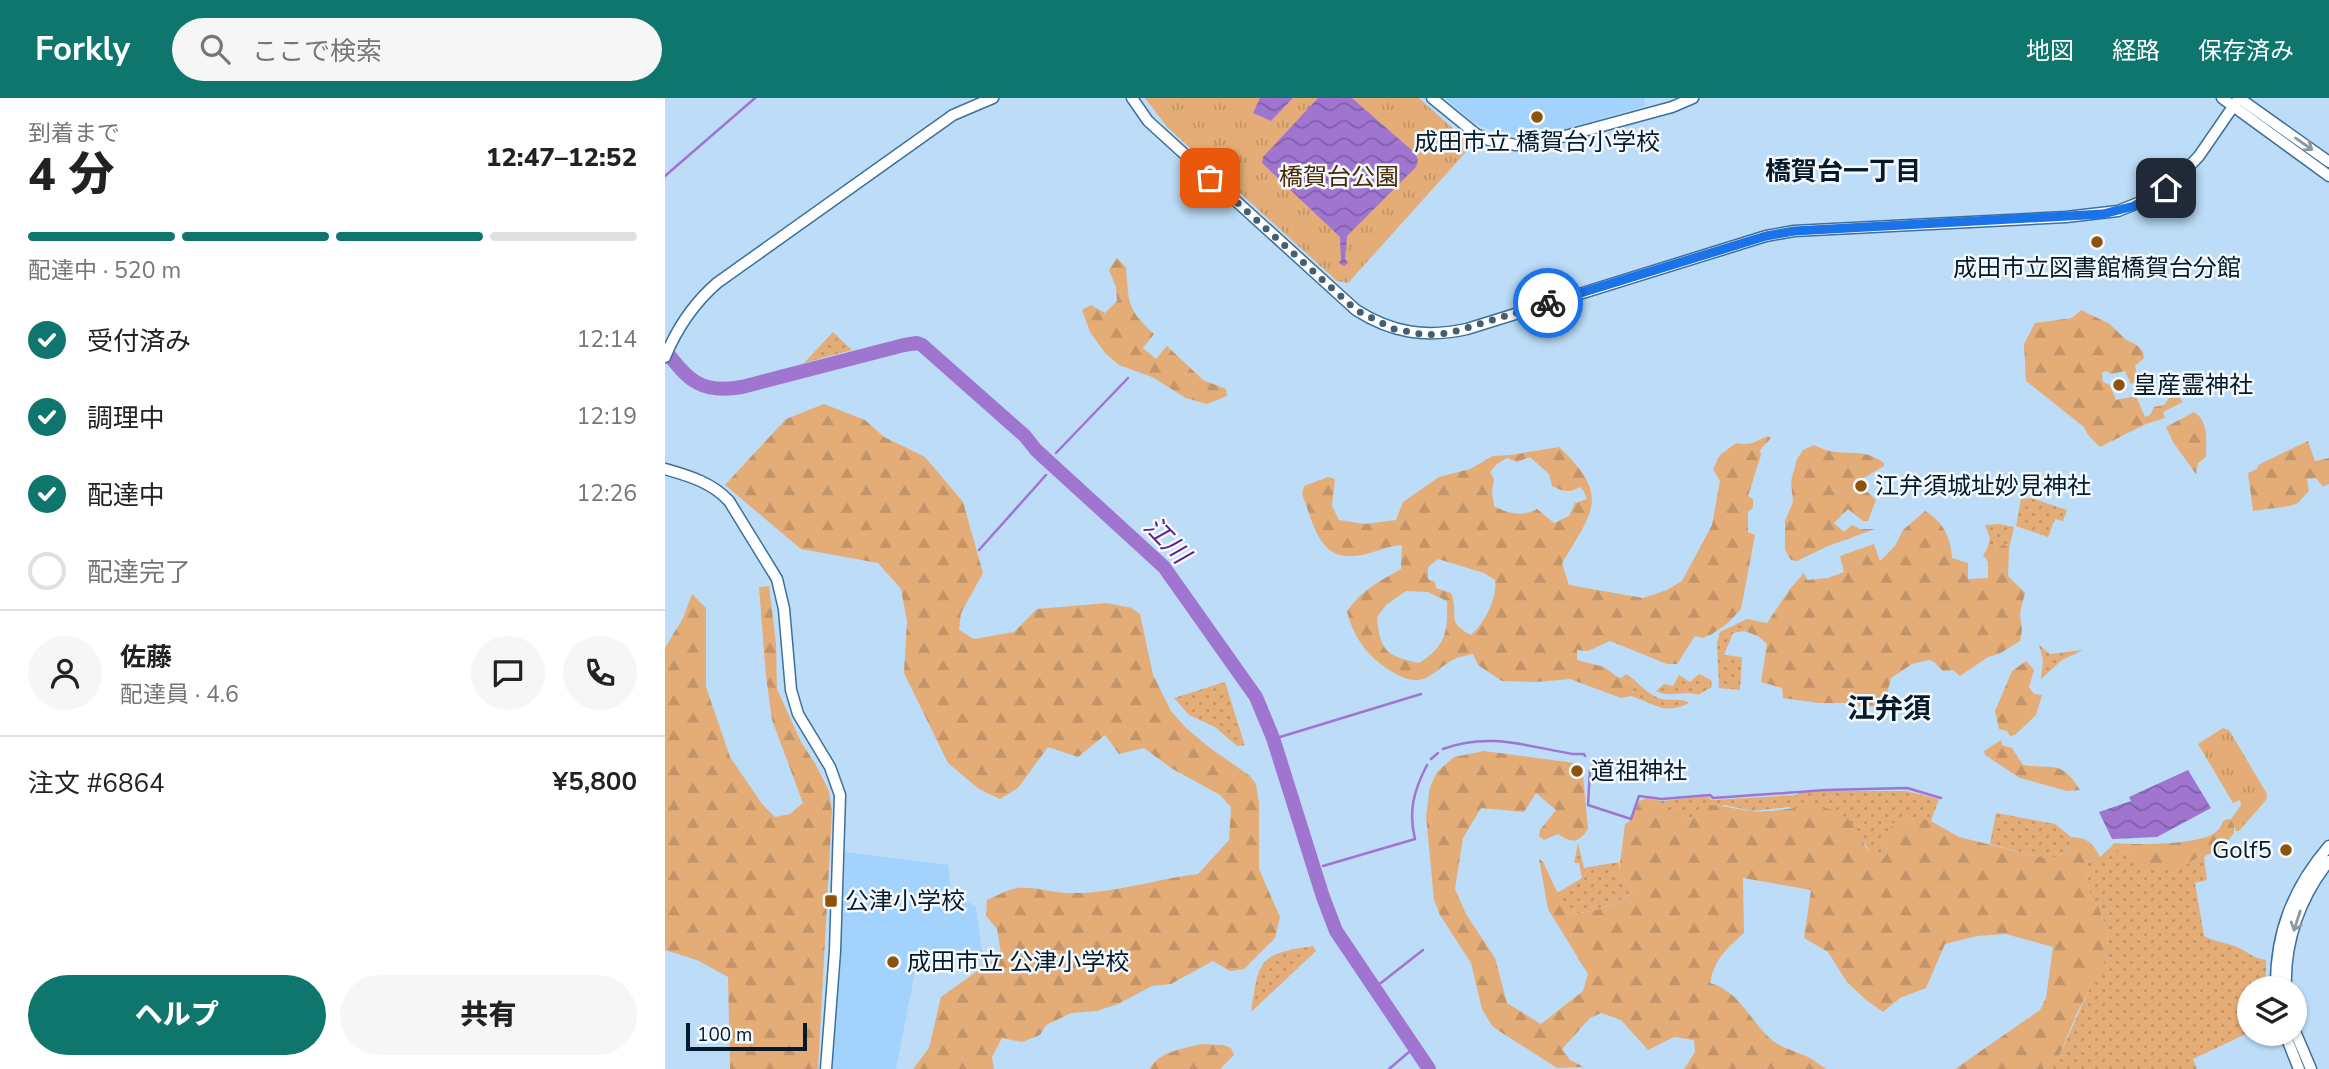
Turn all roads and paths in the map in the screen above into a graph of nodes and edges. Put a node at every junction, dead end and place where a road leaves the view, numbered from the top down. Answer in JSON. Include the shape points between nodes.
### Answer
{"nodes":[{"id":1,"x":993,"y":98,"type":"edge"},
{"id":2,"x":1132,"y":98,"type":"edge"},
{"id":3,"x":1432,"y":98,"type":"edge"},
{"id":4,"x":1693,"y":98,"type":"edge"},
{"id":5,"x":2223,"y":98,"type":"edge"},
{"id":6,"x":2237,"y":101,"type":"edge"},
{"id":7,"x":2329,"y":162,"type":"edge"},
{"id":8,"x":2329,"y":176,"type":"edge"},
{"id":9,"x":665,"y":357,"type":"edge"},
{"id":10,"x":665,"y":469,"type":"edge"},
{"id":11,"x":2329,"y":846,"type":"edge"},
{"id":12,"x":2329,"y":861,"type":"edge"},
{"id":13,"x":2276,"y":976,"type":"edge"},
{"id":14,"x":2287,"y":976,"type":"edge"},
{"id":15,"x":2290,"y":1046,"type":"edge"},
{"id":16,"x":2301,"y":1046,"type":"edge"},
{"id":17,"x":826,"y":1069,"type":"edge"},
{"id":18,"x":2299,"y":1069,"type":"edge"},
{"id":19,"x":2311,"y":1069,"type":"edge"}],
"edges":[{"from":1,"to":9,"type":"street","via":[[953,115],[731,272],[692,308]]},
{"from":2,"to":6,"type":"street","via":[[1148,121],[1356,310],[1394,329],[1426,335],[1467,329],[1766,236],[2118,211],[2148,199],[2183,173]]},
{"from":3,"to":4,"type":"street","via":[[1476,134],[1516,145],[1543,142]]},
{"from":5,"to":6,"type":"street"},
{"from":6,"to":7,"type":"street","one_way":true},
{"from":6,"to":8,"type":"street"},
{"from":10,"to":17,"type":"street","via":[[703,481],[721,493],[769,564],[783,601],[791,690],[798,714],[830,767],[840,795]]},
{"from":11,"to":13,"type":"street","via":[[2302,882],[2284,923]]},
{"from":12,"to":14,"type":"street","one_way":true,"via":[[2298,916]]},
{"from":15,"to":18,"type":"street"},
{"from":16,"to":19,"type":"street"}]}
